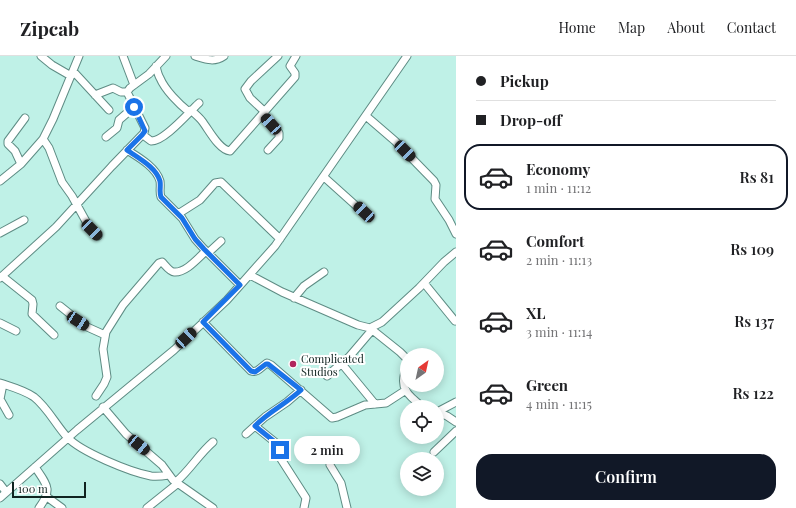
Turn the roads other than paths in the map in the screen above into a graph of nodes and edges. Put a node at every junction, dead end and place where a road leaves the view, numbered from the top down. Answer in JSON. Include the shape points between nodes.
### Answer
{"nodes":[{"id":1,"x":41,"y":56,"type":"edge"},
{"id":2,"x":80,"y":56,"type":"edge"},
{"id":3,"x":123,"y":56,"type":"edge"},
{"id":4,"x":166,"y":56,"type":"edge"},
{"id":5,"x":195,"y":56,"type":"edge"},
{"id":6,"x":224,"y":56,"type":"edge"},
{"id":7,"x":278,"y":56,"type":"edge"},
{"id":8,"x":296,"y":56,"type":"edge"},
{"id":9,"x":407,"y":56,"type":"edge"},
{"id":10,"x":156,"y":66,"type":"junction"},
{"id":11,"x":72,"y":74,"type":"junction"},
{"id":12,"x":134,"y":85,"type":"junction"},
{"id":13,"x":127,"y":92,"type":"junction"},
{"id":14,"x":95,"y":95,"type":"junction"},
{"id":15,"x":200,"y":103,"type":"dead end"},
{"id":16,"x":134,"y":107,"type":"junction"},
{"id":17,"x":109,"y":110,"type":"dead end"},
{"id":18,"x":190,"y":111,"type":"junction"},
{"id":19,"x":264,"y":113,"type":"junction"},
{"id":20,"x":366,"y":116,"type":"junction"},
{"id":21,"x":25,"y":118,"type":"dead end"},
{"id":22,"x":142,"y":135,"type":"junction"},
{"id":23,"x":106,"y":137,"type":"dead end"},
{"id":24,"x":43,"y":139,"type":"junction"},
{"id":25,"x":127,"y":150,"type":"junction"},
{"id":26,"x":268,"y":150,"type":"dead end"},
{"id":27,"x":21,"y":164,"type":"junction"},
{"id":28,"x":324,"y":177,"type":"junction"},
{"id":29,"x":0,"y":181,"type":"edge"},
{"id":30,"x":77,"y":205,"type":"junction"},
{"id":31,"x":364,"y":212,"type":"dead end"},
{"id":32,"x":178,"y":214,"type":"junction"},
{"id":33,"x":24,"y":220,"type":"dead end"},
{"id":34,"x":0,"y":233,"type":"edge"},
{"id":35,"x":456,"y":234,"type":"edge"},
{"id":36,"x":98,"y":236,"type":"dead end"},
{"id":37,"x":280,"y":239,"type":"junction"},
{"id":38,"x":221,"y":241,"type":"dead end"},
{"id":39,"x":207,"y":252,"type":"junction"},
{"id":40,"x":456,"y":252,"type":"edge"},
{"id":41,"x":324,"y":272,"type":"dead end"},
{"id":42,"x":250,"y":275,"type":"junction"},
{"id":43,"x":1,"y":277,"type":"edge"},
{"id":44,"x":424,"y":283,"type":"junction"},
{"id":45,"x":240,"y":285,"type":"junction"},
{"id":46,"x":294,"y":298,"type":"junction"},
{"id":47,"x":60,"y":306,"type":"dead end"},
{"id":48,"x":455,"y":321,"type":"dead end"},
{"id":49,"x":203,"y":322,"type":"junction"},
{"id":50,"x":0,"y":323,"type":"edge"},
{"id":51,"x":371,"y":329,"type":"junction"},
{"id":52,"x":16,"y":331,"type":"dead end"},
{"id":53,"x":54,"y":334,"type":"dead end"},
{"id":54,"x":105,"y":335,"type":"junction"},
{"id":55,"x":400,"y":352,"type":"edge"},
{"id":56,"x":342,"y":364,"type":"junction"},
{"id":57,"x":327,"y":376,"type":"dead end"},
{"id":58,"x":2,"y":383,"type":"edge"},
{"id":59,"x":301,"y":390,"type":"junction"},
{"id":60,"x":403,"y":392,"type":"edge"},
{"id":61,"x":408,"y":392,"type":"edge"},
{"id":62,"x":96,"y":396,"type":"dead end"},
{"id":63,"x":416,"y":400,"type":"edge"},
{"id":64,"x":456,"y":402,"type":"edge"},
{"id":65,"x":374,"y":404,"type":"junction"},
{"id":66,"x":103,"y":407,"type":"junction"},
{"id":67,"x":444,"y":408,"type":"edge"},
{"id":68,"x":9,"y":415,"type":"dead end"},
{"id":69,"x":444,"y":415,"type":"edge"},
{"id":70,"x":456,"y":422,"type":"edge"},
{"id":71,"x":255,"y":426,"type":"junction"},
{"id":72,"x":456,"y":430,"type":"edge"},
{"id":73,"x":246,"y":434,"type":"dead end"},
{"id":74,"x":68,"y":437,"type":"junction"},
{"id":75,"x":213,"y":442,"type":"dead end"},
{"id":76,"x":434,"y":452,"type":"dead end"},
{"id":77,"x":330,"y":465,"type":"dead end"},
{"id":78,"x":35,"y":467,"type":"junction"},
{"id":79,"x":169,"y":475,"type":"junction"},
{"id":80,"x":177,"y":483,"type":"junction"},
{"id":81,"x":0,"y":484,"type":"edge"},
{"id":82,"x":6,"y":492,"type":"junction"},
{"id":83,"x":47,"y":497,"type":"junction"},
{"id":84,"x":0,"y":498,"type":"edge"},
{"id":85,"x":39,"y":508,"type":"edge"},
{"id":86,"x":62,"y":508,"type":"edge"},
{"id":87,"x":147,"y":508,"type":"edge"},
{"id":88,"x":213,"y":508,"type":"edge"},
{"id":89,"x":304,"y":508,"type":"edge"},
{"id":90,"x":347,"y":508,"type":"edge"}],
"edges":[{"from":1,"to":11,"type":"street","via":[[52,65]]},
{"from":2,"to":11,"type":"street"},
{"from":3,"to":12,"type":"street"},
{"from":4,"to":10,"type":"street"},
{"from":5,"to":6,"type":"street","via":[[212,61]]},
{"from":7,"to":19,"type":"street","via":[[245,87],[246,93]]},
{"from":8,"to":19,"type":"street","via":[[290,66],[295,77]]},
{"from":9,"to":20,"type":"street"},
{"from":10,"to":12,"type":"street"},
{"from":10,"to":18,"type":"street","via":[[163,84],[178,102]]},
{"from":11,"to":14,"type":"street"},
{"from":11,"to":24,"type":"street"},
{"from":12,"to":13,"type":"street"},
{"from":13,"to":14,"type":"street","via":[[113,88]]},
{"from":13,"to":16,"type":"street"},
{"from":14,"to":17,"type":"street"},
{"from":15,"to":18,"type":"street"},
{"from":16,"to":22,"type":"street","via":[[145,128]]},
{"from":16,"to":23,"type":"street","via":[[121,117],[117,128]]},
{"from":18,"to":19,"type":"street","via":[[228,151],[233,149]]},
{"from":18,"to":22,"type":"street","via":[[173,129],[156,140],[151,141]]},
{"from":19,"to":26,"type":"street","via":[[280,134]]},
{"from":20,"to":28,"type":"street"},
{"from":20,"to":35,"type":"street","via":[[434,181],[435,199]]},
{"from":21,"to":27,"type":"street","via":[[8,141]]},
{"from":22,"to":25,"type":"street"},
{"from":24,"to":27,"type":"street"},
{"from":24,"to":30,"type":"street","via":[[62,182]]},
{"from":25,"to":30,"type":"street"},
{"from":25,"to":32,"type":"street","via":[[157,175],[160,180],[161,197]]},
{"from":27,"to":29,"type":"street"},
{"from":28,"to":31,"type":"street"},
{"from":28,"to":37,"type":"street"},
{"from":30,"to":36,"type":"street","via":[[88,225]]},
{"from":30,"to":43,"type":"street"},
{"from":32,"to":37,"type":"street","via":[[200,200],[215,183],[221,182]]},
{"from":32,"to":39,"type":"street"},
{"from":33,"to":34,"type":"street"},
{"from":37,"to":42,"type":"street"},
{"from":38,"to":39,"type":"street"},
{"from":39,"to":45,"type":"street"},
{"from":39,"to":54,"type":"street","via":[[175,272],[164,263],[159,264],[123,305]]},
{"from":40,"to":44,"type":"street"},
{"from":41,"to":46,"type":"street","via":[[304,286]]},
{"from":42,"to":45,"type":"street"},
{"from":42,"to":46,"type":"street"},
{"from":43,"to":53,"type":"street","via":[[32,300],[32,314]]},
{"from":44,"to":48,"type":"street"},
{"from":44,"to":51,"type":"street"},
{"from":45,"to":49,"type":"street"},
{"from":46,"to":51,"type":"street"},
{"from":47,"to":54,"type":"street","via":[[85,326]]},
{"from":49,"to":59,"type":"street","via":[[251,371],[255,372],[268,364]]},
{"from":49,"to":66,"type":"street","via":[[161,362]]},
{"from":50,"to":52,"type":"street"},
{"from":51,"to":55,"type":"street"},
{"from":51,"to":56,"type":"street"},
{"from":54,"to":62,"type":"street","via":[[103,349],[107,377]]},
{"from":56,"to":57,"type":"street"},
{"from":56,"to":65,"type":"street"},
{"from":58,"to":68,"type":"street","via":[[0,399]]},
{"from":58,"to":74,"type":"street","via":[[36,398]]},
{"from":59,"to":65,"type":"street","via":[[332,418]]},
{"from":59,"to":71,"type":"street"},
{"from":60,"to":65,"type":"street","via":[[386,403]]},
{"from":61,"to":63,"type":"street"},
{"from":64,"to":67,"type":"street"},
{"from":66,"to":74,"type":"street"},
{"from":66,"to":79,"type":"street","via":[[119,427],[154,457]]},
{"from":69,"to":70,"type":"street"},
{"from":71,"to":73,"type":"street"},
{"from":71,"to":89,"type":"street","via":[[281,447],[281,459],[306,498]]},
{"from":72,"to":76,"type":"street"},
{"from":74,"to":78,"type":"street"},
{"from":74,"to":79,"type":"street","via":[[79,447],[124,468],[151,476]]},
{"from":75,"to":80,"type":"street","via":[[198,456]]},
{"from":77,"to":90,"type":"street","via":[[341,483]]},
{"from":78,"to":82,"type":"street"},
{"from":78,"to":83,"type":"street","via":[[48,489]]},
{"from":79,"to":80,"type":"street"},
{"from":80,"to":87,"type":"street"},
{"from":80,"to":88,"type":"street"},
{"from":81,"to":82,"type":"street"},
{"from":82,"to":84,"type":"street"},
{"from":83,"to":85,"type":"street"},
{"from":83,"to":86,"type":"street"}]}
